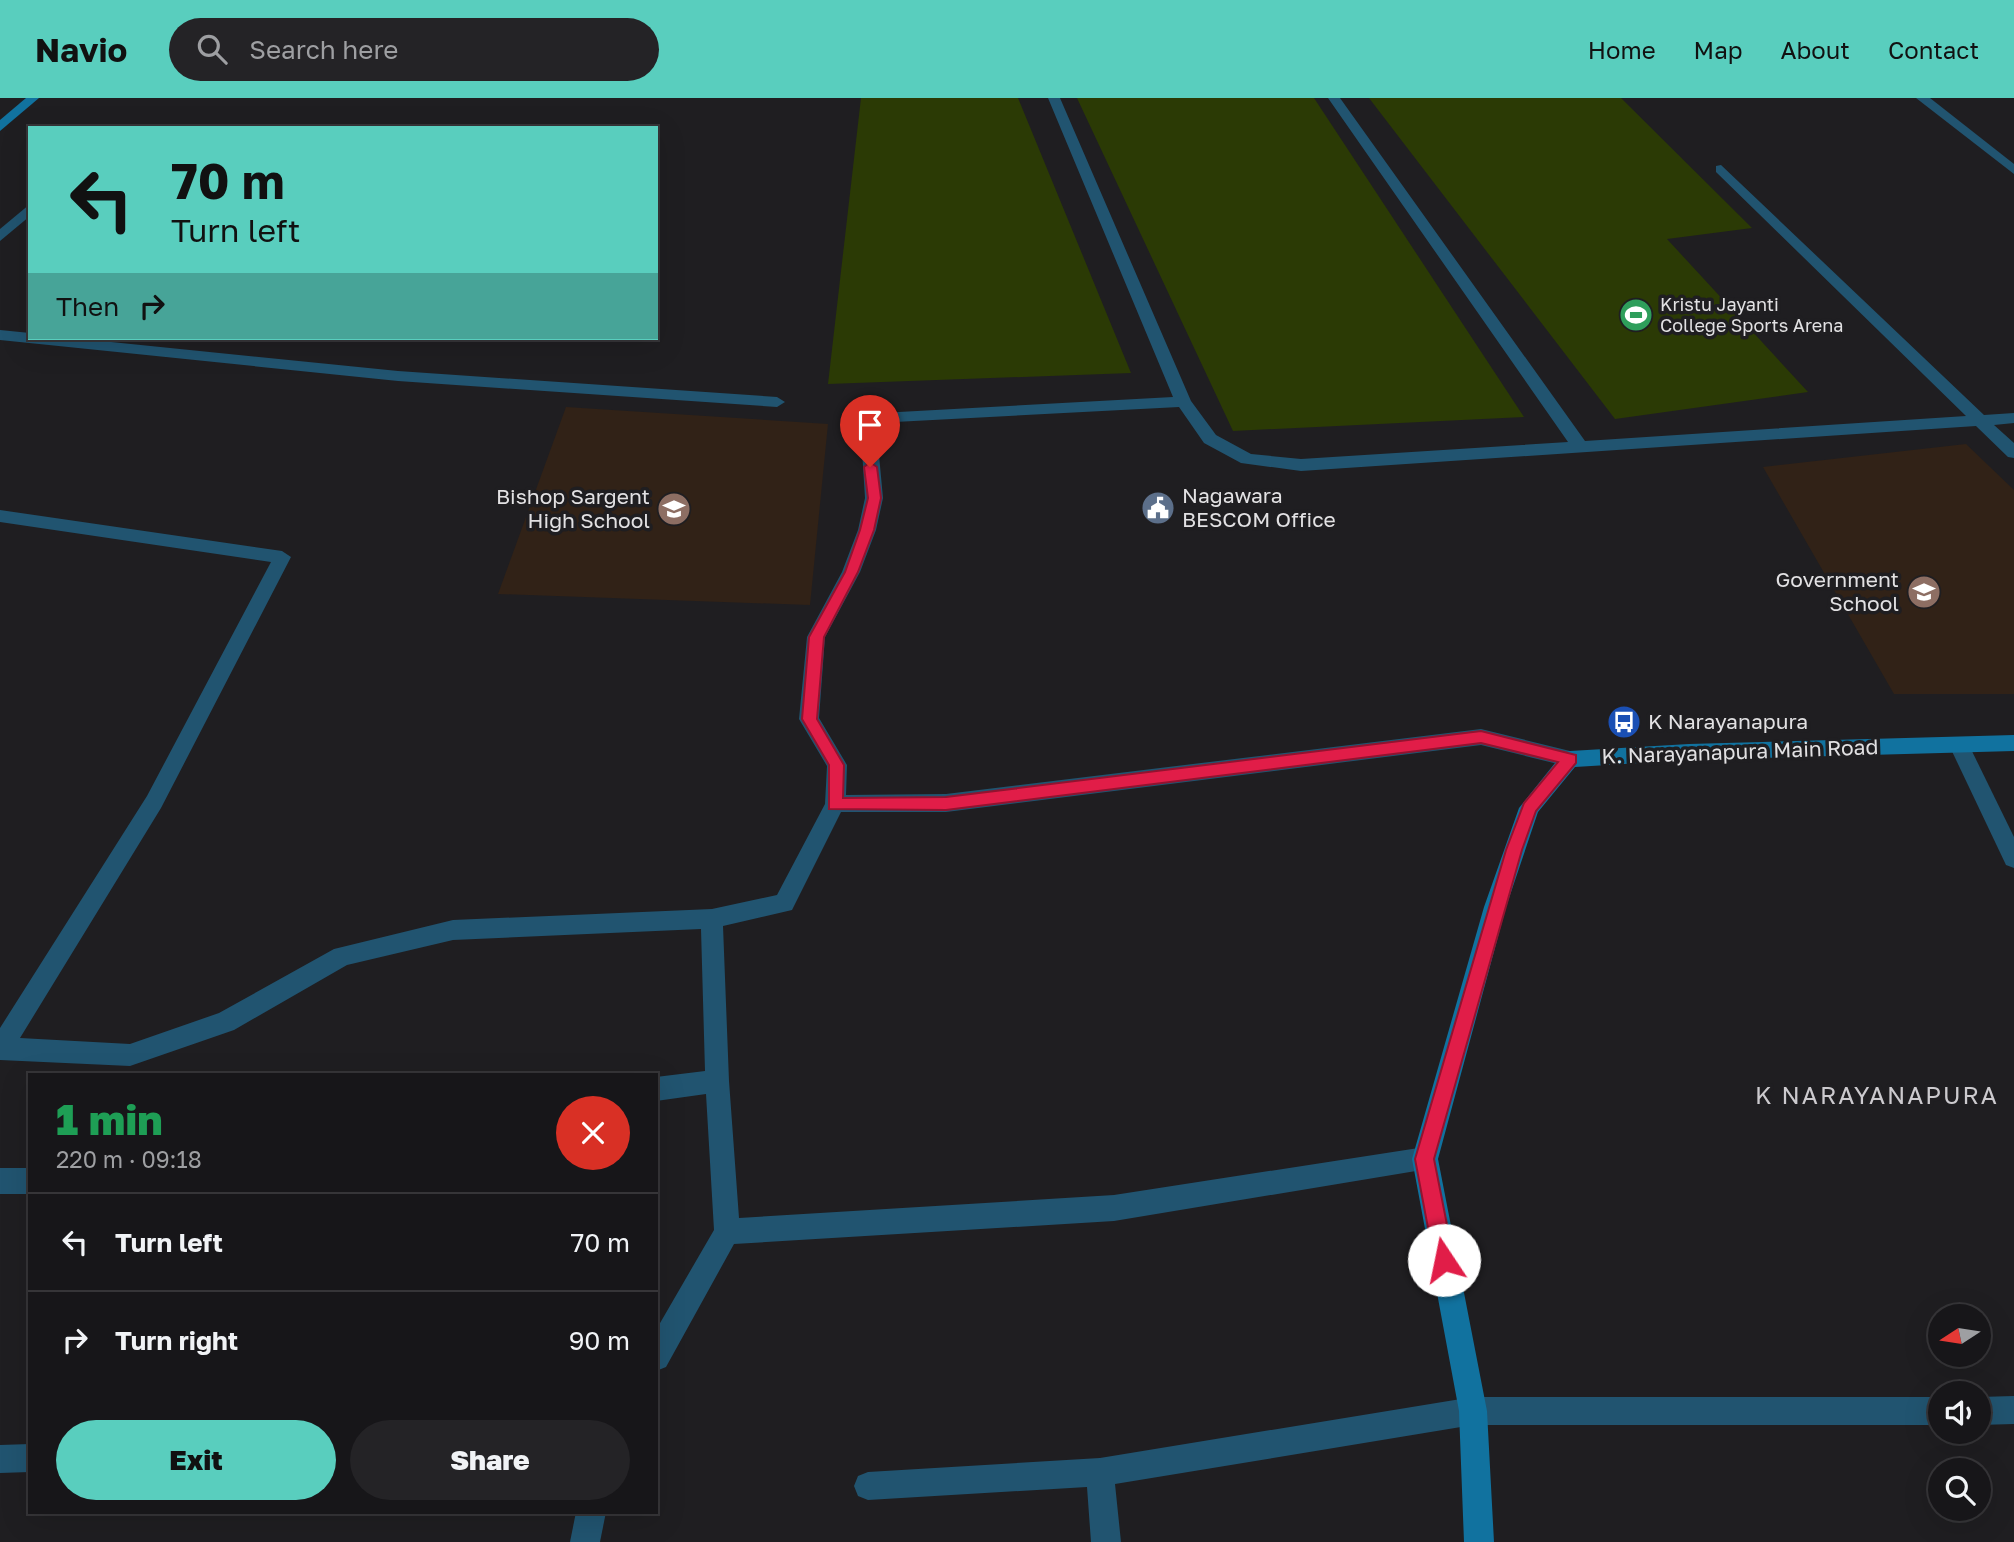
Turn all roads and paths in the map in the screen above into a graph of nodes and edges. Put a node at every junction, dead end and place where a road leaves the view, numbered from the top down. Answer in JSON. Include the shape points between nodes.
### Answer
{"nodes":[{"id":1,"x":33,"y":98,"type":"edge"},
{"id":2,"x":1054,"y":98,"type":"edge"},
{"id":3,"x":1334,"y":98,"type":"edge"},
{"id":4,"x":1923,"y":98,"type":"edge"},
{"id":5,"x":0,"y":127,"type":"edge"},
{"id":6,"x":1721,"y":169,"type":"dead end"},
{"id":7,"x":2014,"y":170,"type":"edge"},
{"id":8,"x":28,"y":210,"type":"edge"},
{"id":9,"x":0,"y":237,"type":"edge"},
{"id":10,"x":0,"y":335,"type":"edge"},
{"id":11,"x":28,"y":338,"type":"edge"},
{"id":12,"x":49,"y":340,"type":"edge"},
{"id":13,"x":778,"y":402,"type":"dead end"},
{"id":14,"x":1183,"y":402,"type":"junction"},
{"id":15,"x":2014,"y":418,"type":"edge"},
{"id":16,"x":1980,"y":421,"type":"junction"},
{"id":17,"x":1581,"y":448,"type":"junction"},
{"id":18,"x":2014,"y":453,"type":"edge"},
{"id":19,"x":0,"y":516,"type":"edge"},
{"id":20,"x":2014,"y":743,"type":"edge"},
{"id":21,"x":1959,"y":745,"type":"junction"},
{"id":22,"x":1570,"y":759,"type":"junction"},
{"id":23,"x":835,"y":804,"type":"junction"},
{"id":24,"x":2014,"y":859,"type":"edge"},
{"id":25,"x":712,"y":919,"type":"junction"},
{"id":26,"x":1,"y":1048,"type":"edge"},
{"id":27,"x":717,"y":1081,"type":"junction"},
{"id":28,"x":658,"y":1088,"type":"edge"},
{"id":29,"x":1425,"y":1159,"type":"junction"},
{"id":30,"x":0,"y":1181,"type":"edge"},
{"id":31,"x":28,"y":1181,"type":"edge"},
{"id":32,"x":727,"y":1232,"type":"junction"},
{"id":33,"x":658,"y":1353,"type":"edge"},
{"id":34,"x":1928,"y":1410,"type":"edge"},
{"id":35,"x":1991,"y":1410,"type":"edge"},
{"id":36,"x":2014,"y":1410,"type":"edge"},
{"id":37,"x":1473,"y":1411,"type":"junction"},
{"id":38,"x":28,"y":1458,"type":"edge"},
{"id":39,"x":0,"y":1459,"type":"edge"},
{"id":40,"x":1100,"y":1472,"type":"junction"},
{"id":41,"x":868,"y":1486,"type":"dead end"},
{"id":42,"x":591,"y":1514,"type":"edge"},
{"id":43,"x":585,"y":1542,"type":"edge"},
{"id":44,"x":1106,"y":1542,"type":"edge"},
{"id":45,"x":1479,"y":1542,"type":"edge"}],
"edges":[{"from":1,"to":5,"type":"street"},
{"from":2,"to":14,"type":"street"},
{"from":3,"to":17,"type":"street"},
{"from":4,"to":7,"type":"street"},
{"from":6,"to":16,"type":"street"},
{"from":8,"to":9,"type":"street"},
{"from":10,"to":11,"type":"street"},
{"from":12,"to":13,"type":"street","via":[[398,376]]},
{"from":14,"to":17,"type":"street","via":[[1210,439],[1247,459],[1301,465]]},
{"from":14,"to":23,"type":"street","via":[[868,418],[874,498],[852,572],[816,637],[809,719],[837,765]]},
{"from":15,"to":16,"type":"street"},
{"from":16,"to":17,"type":"street"},
{"from":16,"to":18,"type":"street"},
{"from":19,"to":26,"type":"street","via":[[282,557],[154,802]]},
{"from":20,"to":21,"type":"street","name":"K. Narayanapura Main Road"},
{"from":21,"to":22,"type":"street","name":"K. Narayanapura Main Road"},
{"from":21,"to":24,"type":"street"},
{"from":22,"to":23,"type":"street","via":[[1481,737],[946,803]]},
{"from":22,"to":29,"type":"street","name":"K. Narayanapura Main Road","via":[[1530,808],[1514,850]]},
{"from":23,"to":25,"type":"street","via":[[784,903]]},
{"from":25,"to":26,"type":"street","via":[[453,930],[342,956],[226,1022],[130,1055]]},
{"from":25,"to":27,"type":"street"},
{"from":27,"to":28,"type":"street"},
{"from":27,"to":32,"type":"street"},
{"from":29,"to":32,"type":"street","via":[[1114,1208]]},
{"from":29,"to":37,"type":"street","name":"K. Narayanapura Main Road"},
{"from":30,"to":31,"type":"street"},
{"from":32,"to":33,"type":"street"},
{"from":34,"to":37,"type":"street"},
{"from":35,"to":36,"type":"street"},
{"from":37,"to":40,"type":"street"},
{"from":37,"to":45,"type":"street","name":"K. Narayanapura Main Road"},
{"from":38,"to":39,"type":"street"},
{"from":40,"to":41,"type":"street"},
{"from":40,"to":44,"type":"street"},
{"from":42,"to":43,"type":"street"}]}
